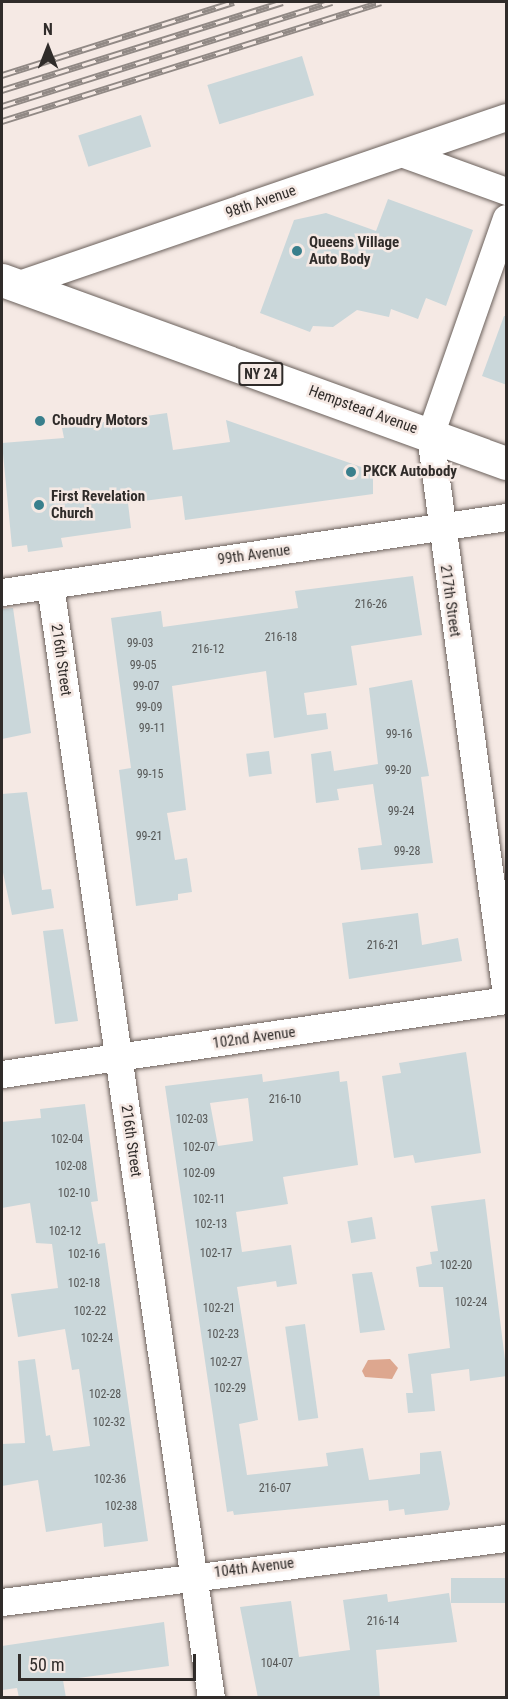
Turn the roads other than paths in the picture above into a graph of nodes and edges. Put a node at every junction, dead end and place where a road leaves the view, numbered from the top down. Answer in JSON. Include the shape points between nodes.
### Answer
{"nodes":[{"id":1,"x":507,"y":117,"type":"edge"},
{"id":2,"x":404,"y":154,"type":"junction"},
{"id":3,"x":507,"y":191,"type":"edge"},
{"id":4,"x":507,"y":218,"type":"edge"},
{"id":5,"x":6,"y":281,"type":"edge"},
{"id":6,"x":430,"y":435,"type":"junction"},
{"id":7,"x":507,"y":463,"type":"edge"},
{"id":8,"x":507,"y":517,"type":"edge"},
{"id":9,"x":440,"y":527,"type":"junction"},
{"id":10,"x":50,"y":585,"type":"junction"},
{"id":11,"x":2,"y":592,"type":"edge"},
{"id":12,"x":507,"y":995,"type":"edge"},
{"id":13,"x":507,"y":1000,"type":"edge"},
{"id":14,"x":119,"y":1057,"type":"junction"},
{"id":15,"x":2,"y":1074,"type":"edge"},
{"id":16,"x":507,"y":1538,"type":"edge"},
{"id":17,"x":193,"y":1575,"type":"junction"},
{"id":18,"x":2,"y":1602,"type":"edge"},
{"id":19,"x":211,"y":1698,"type":"edge"}],
"edges":[{"from":1,"to":2,"type":"street","name":"98th Avenue"},
{"from":2,"to":3,"type":"street"},
{"from":2,"to":5,"type":"street","name":"98th Avenue"},
{"from":4,"to":6,"type":"street","name":"217th Street"},
{"from":5,"to":6,"type":"main road","name":"Hempstead Avenue","number":"NY 24"},
{"from":6,"to":7,"type":"main road","name":"Hempstead Avenue","number":"NY 24"},
{"from":6,"to":9,"type":"street","name":"217th Street"},
{"from":8,"to":9,"type":"street","name":"99th Avenue"},
{"from":9,"to":10,"type":"street","name":"99th Avenue"},
{"from":9,"to":12,"type":"street","name":"217th Street"},
{"from":10,"to":11,"type":"street","name":"99th Avenue"},
{"from":10,"to":14,"type":"street","name":"216th Street"},
{"from":13,"to":14,"type":"street","name":"102nd Avenue"},
{"from":14,"to":15,"type":"street","name":"102nd Avenue"},
{"from":14,"to":17,"type":"street","name":"216th Street"},
{"from":16,"to":17,"type":"street","name":"104th Avenue"},
{"from":17,"to":18,"type":"street","name":"104th Avenue"},
{"from":17,"to":19,"type":"street","name":"216th Street"}]}
